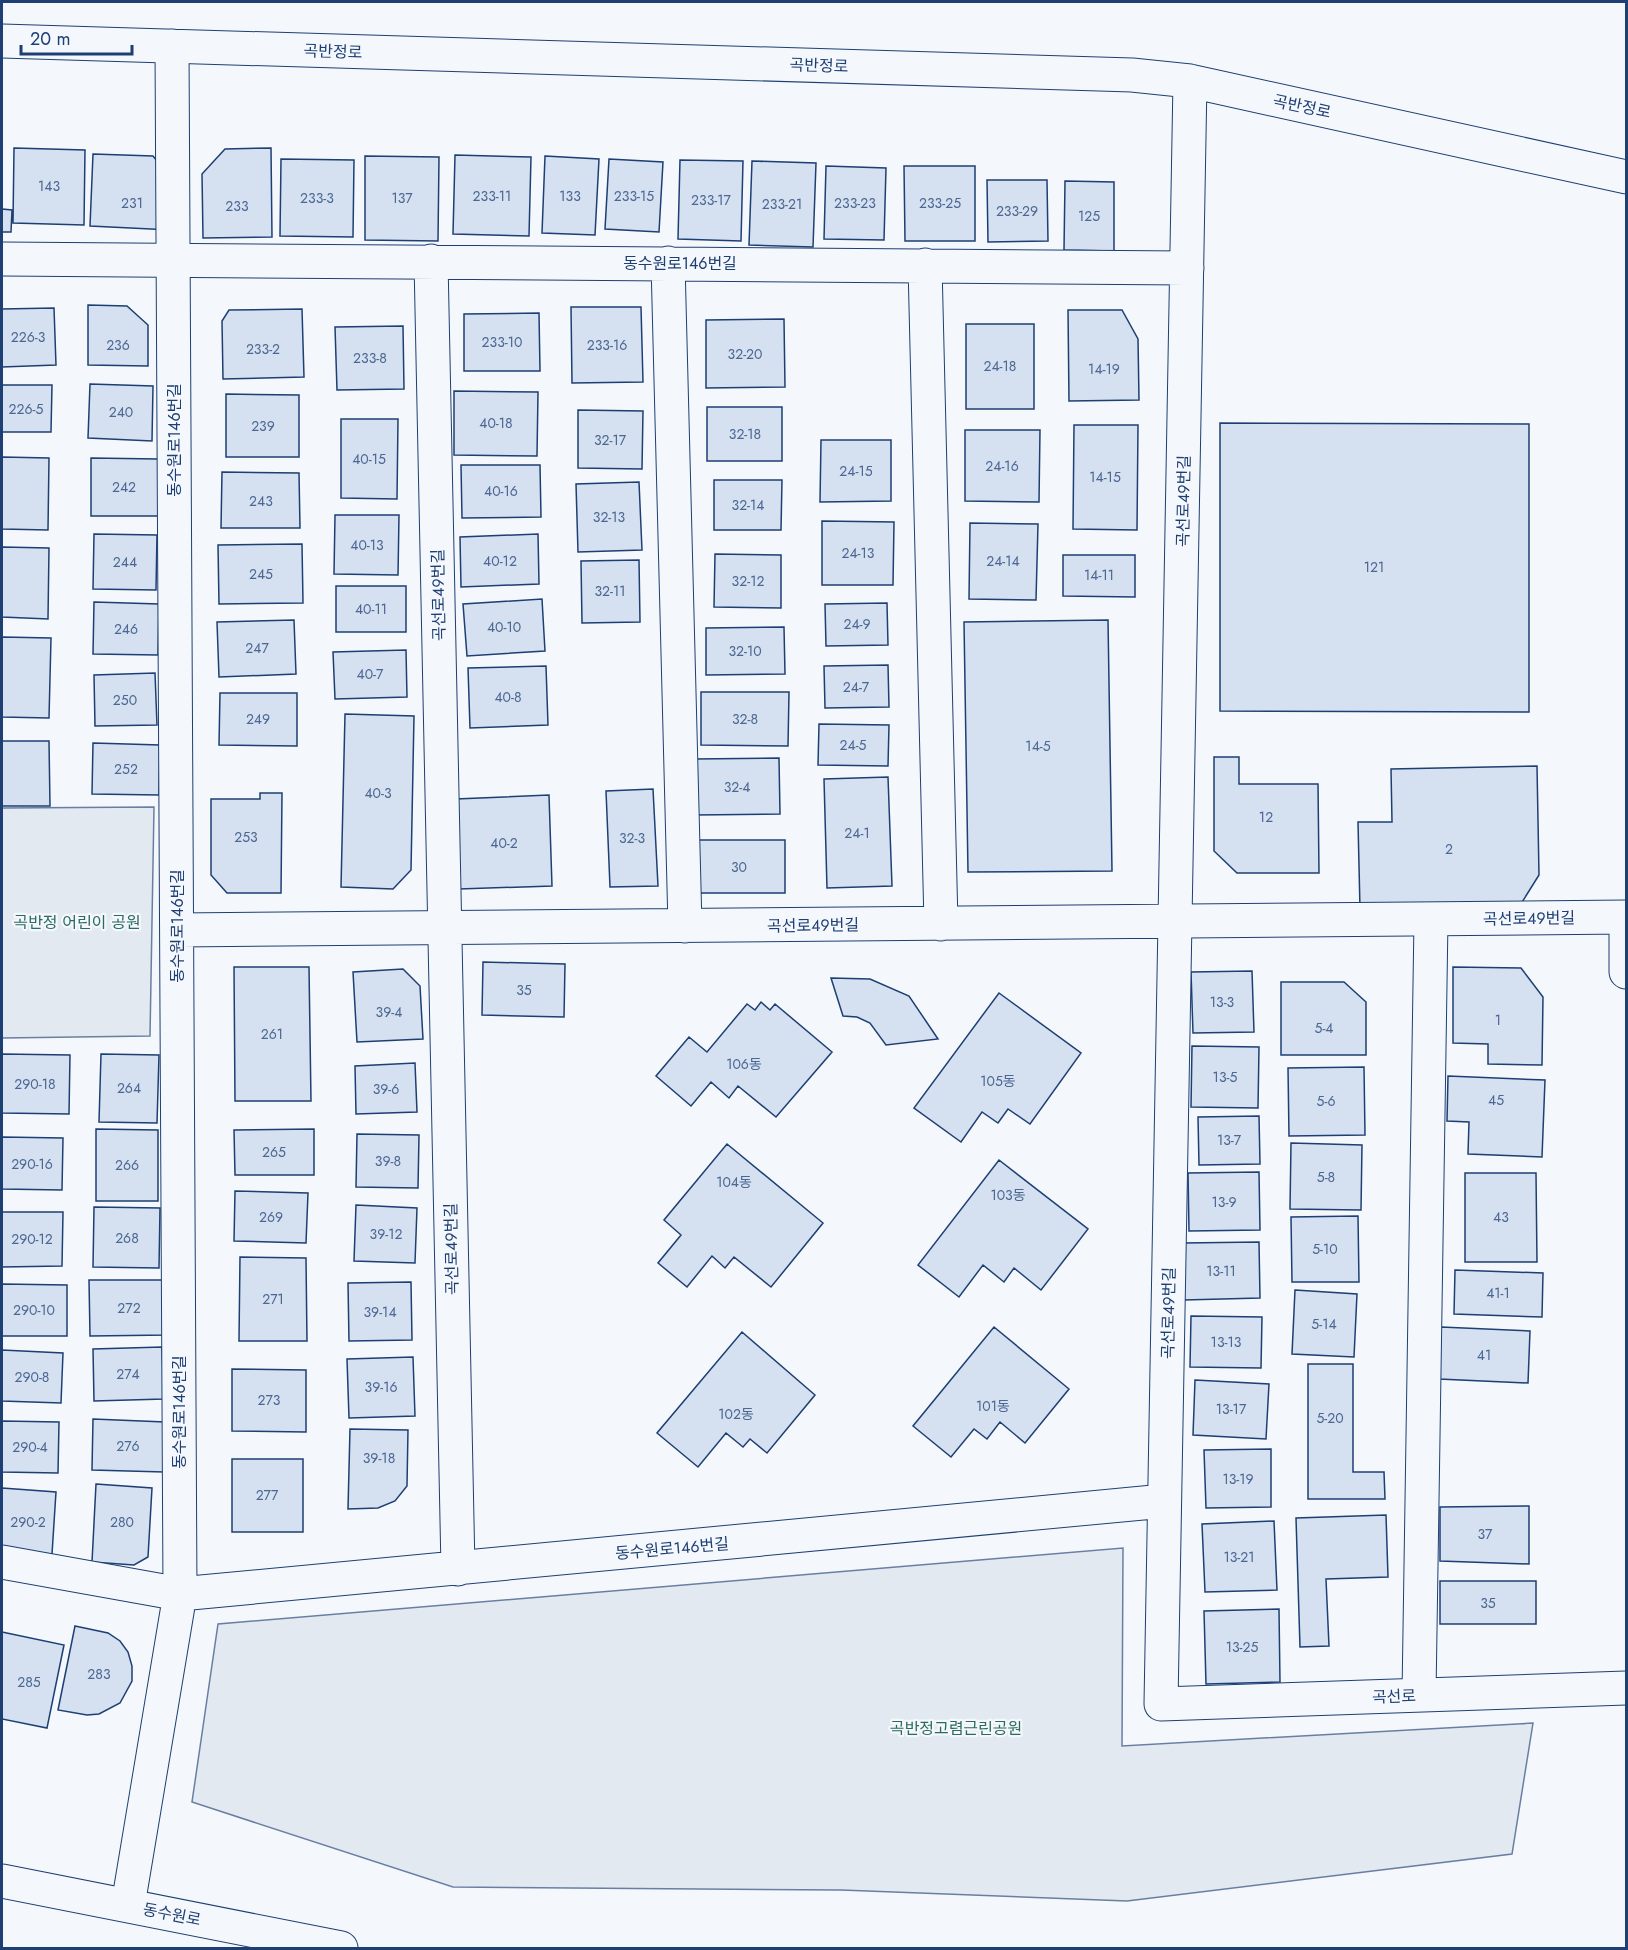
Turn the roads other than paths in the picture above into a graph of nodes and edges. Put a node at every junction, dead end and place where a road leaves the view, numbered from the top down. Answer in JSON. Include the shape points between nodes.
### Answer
{"nodes":[{"id":1,"x":2,"y":41,"type":"edge"},
{"id":2,"x":172,"y":46,"type":"junction"},
{"id":3,"x":1190,"y":81,"type":"junction"},
{"id":4,"x":1626,"y":177,"type":"edge"},
{"id":5,"x":2,"y":259,"type":"edge"},
{"id":6,"x":174,"y":259,"type":"junction"},
{"id":7,"x":431,"y":261,"type":"junction"},
{"id":8,"x":668,"y":263,"type":"junction"},
{"id":9,"x":925,"y":265,"type":"junction"},
{"id":10,"x":1187,"y":268,"type":"junction"},
{"id":11,"x":1626,"y":918,"type":"edge"},
{"id":12,"x":1431,"y":920,"type":"junction"},
{"id":13,"x":1175,"y":922,"type":"junction"},
{"id":14,"x":941,"y":924,"type":"junction"},
{"id":15,"x":685,"y":926,"type":"junction"},
{"id":16,"x":445,"y":928,"type":"junction"},
{"id":17,"x":177,"y":930,"type":"junction"},
{"id":18,"x":1626,"y":972,"type":"edge"},
{"id":19,"x":1164,"y":1501,"type":"junction"},
{"id":20,"x":2,"y":1562,"type":"edge"},
{"id":21,"x":458,"y":1569,"type":"junction"},
{"id":22,"x":180,"y":1594,"type":"junction"},
{"id":23,"x":1626,"y":1688,"type":"edge"},
{"id":24,"x":1419,"y":1695,"type":"junction"},
{"id":25,"x":1161,"y":1704,"type":"joint"},
{"id":26,"x":2,"y":1881,"type":"edge"},
{"id":27,"x":128,"y":1905,"type":"junction"},
{"id":28,"x":341,"y":1948,"type":"edge"}],
"edges":[{"from":1,"to":2,"type":"street","name":"곡반정로"},
{"from":2,"to":3,"type":"street","name":"곡반정로","via":[[1120,74]]},
{"from":2,"to":6,"type":"street","name":"동수원로146번길"},
{"from":3,"to":4,"type":"street","name":"곡반정로"},
{"from":3,"to":10,"type":"street","name":"곡선로49번길"},
{"from":5,"to":6,"type":"street","name":"동수원로146번길"},
{"from":6,"to":7,"type":"street","name":"동수원로146번길"},
{"from":6,"to":17,"type":"street","name":"동수원로146번길"},
{"from":7,"to":8,"type":"street","name":"동수원로146번길"},
{"from":7,"to":16,"type":"street","name":"곡선로49번길"},
{"from":8,"to":9,"type":"street","name":"동수원로146번길"},
{"from":8,"to":15,"type":"street"},
{"from":9,"to":10,"type":"street","name":"동수원로146번길"},
{"from":9,"to":14,"type":"street"},
{"from":10,"to":13,"type":"street","name":"곡선로49번길"},
{"from":11,"to":12,"type":"street","name":"곡선로49번길"},
{"from":11,"to":18,"type":"street"},
{"from":12,"to":13,"type":"street","name":"곡선로49번길"},
{"from":12,"to":24,"type":"street"},
{"from":13,"to":14,"type":"street","name":"곡선로49번길"},
{"from":13,"to":19,"type":"street","name":"곡선로49번길"},
{"from":14,"to":15,"type":"street","name":"곡선로49번길"},
{"from":15,"to":16,"type":"street","name":"곡선로49번길"},
{"from":16,"to":17,"type":"street","name":"곡선로49번길"},
{"from":16,"to":21,"type":"street","name":"곡선로49번길"},
{"from":17,"to":22,"type":"street","name":"동수원로146번길"},
{"from":19,"to":21,"type":"street","name":"동수원로146번길"},
{"from":19,"to":25,"type":"street","name":"곡선로49번길"},
{"from":20,"to":22,"type":"street","name":"동수원로146번길"},
{"from":21,"to":22,"type":"street","name":"동수원로146번길"},
{"from":22,"to":27,"type":"street","name":"동수원로146번길"},
{"from":23,"to":24,"type":"street","name":"곡선로"},
{"from":24,"to":25,"type":"street","name":"곡선로"},
{"from":26,"to":27,"type":"street","name":"동수원로"},
{"from":27,"to":28,"type":"street","name":"동수원로"}]}
